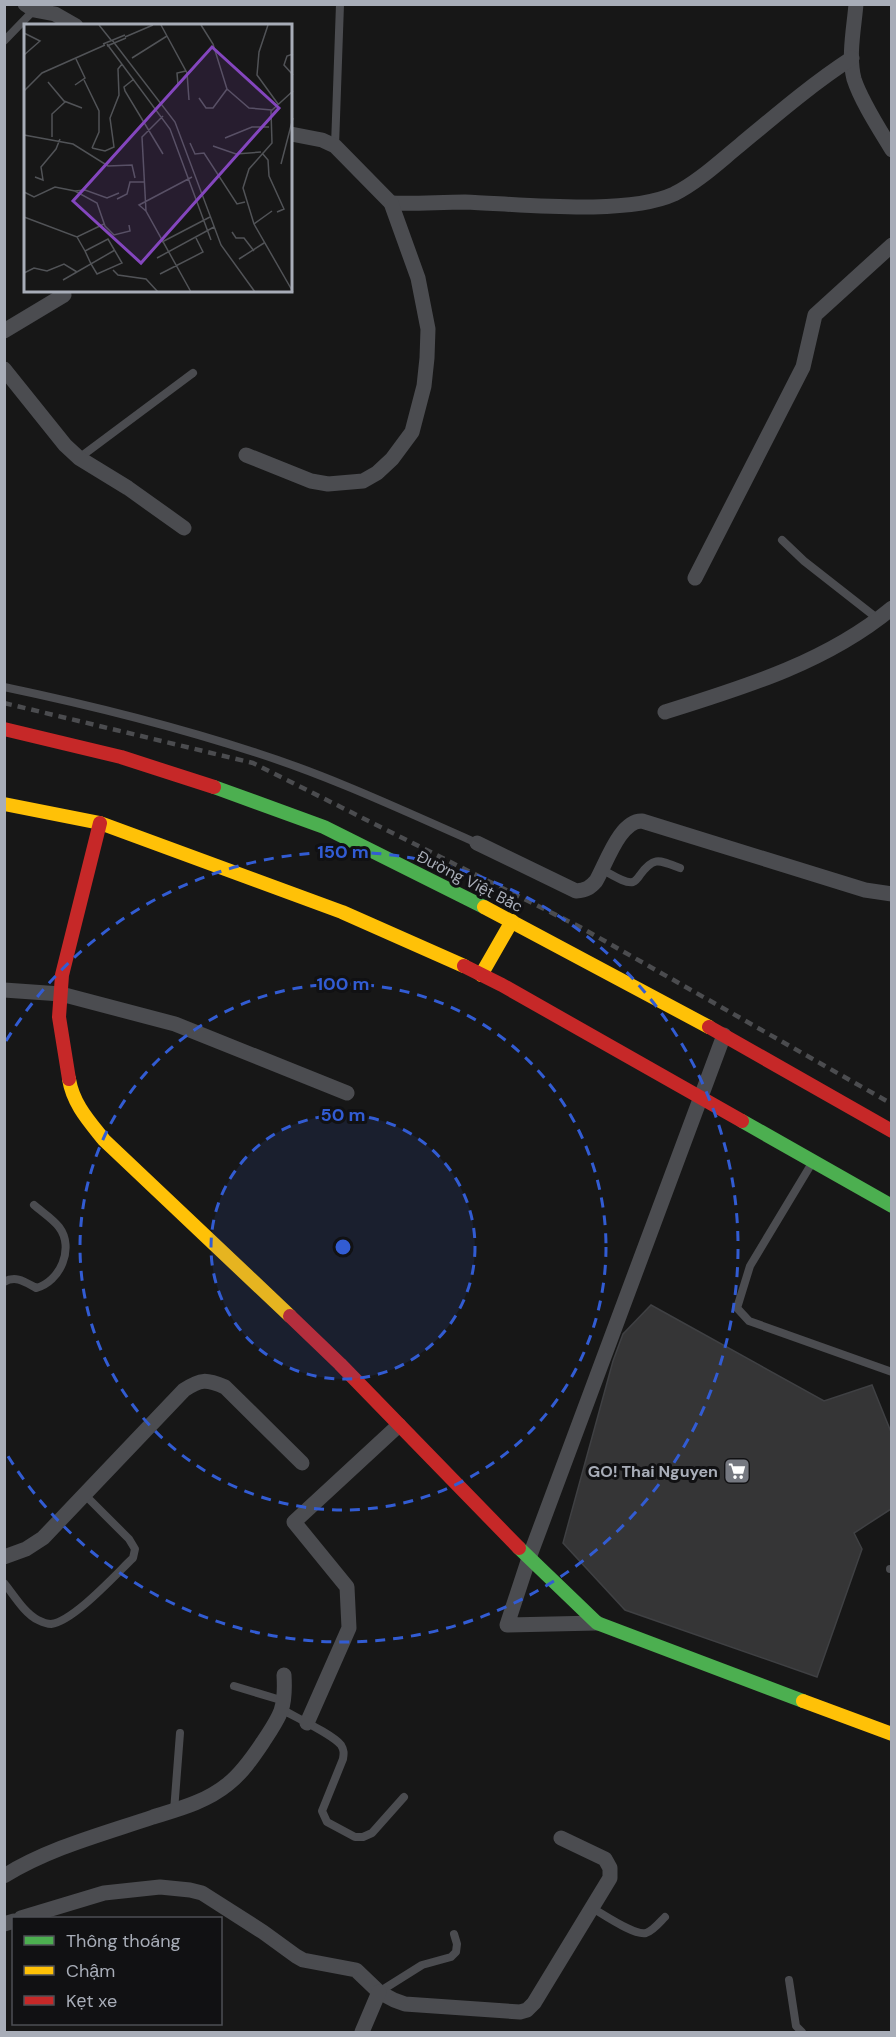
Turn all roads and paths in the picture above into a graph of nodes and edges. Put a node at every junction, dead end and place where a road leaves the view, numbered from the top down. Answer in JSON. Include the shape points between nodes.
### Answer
{"nodes":[{"id":1,"x":340,"y":4,"type":"edge"},
{"id":2,"x":855,"y":4,"type":"edge"},
{"id":3,"x":29,"y":7,"type":"edge"},
{"id":4,"x":58,"y":9,"type":"edge"},
{"id":5,"x":74,"y":24,"type":"edge"},
{"id":6,"x":4,"y":41,"type":"edge"},
{"id":7,"x":852,"y":58,"type":"junction"},
{"id":8,"x":292,"y":134,"type":"edge"},
{"id":9,"x":335,"y":146,"type":"junction"},
{"id":10,"x":891,"y":150,"type":"edge"},
{"id":11,"x":391,"y":203,"type":"junction"},
{"id":12,"x":891,"y":246,"type":"edge"},
{"id":13,"x":64,"y":295,"type":"dead end"},
{"id":14,"x":4,"y":331,"type":"edge"},
{"id":15,"x":4,"y":369,"type":"edge"},
{"id":16,"x":193,"y":373,"type":"dead end"},
{"id":17,"x":246,"y":455,"type":"dead end"},
{"id":18,"x":79,"y":458,"type":"junction"},
{"id":19,"x":184,"y":528,"type":"dead end"},
{"id":20,"x":782,"y":540,"type":"dead end"},
{"id":21,"x":695,"y":578,"type":"dead end"},
{"id":22,"x":891,"y":608,"type":"edge"},
{"id":23,"x":878,"y":619,"type":"junction"},
{"id":24,"x":4,"y":687,"type":"edge"},
{"id":25,"x":665,"y":712,"type":"dead end"},
{"id":26,"x":4,"y":729,"type":"edge"},
{"id":27,"x":4,"y":804,"type":"edge"},
{"id":28,"x":100,"y":824,"type":"junction"},
{"id":29,"x":477,"y":843,"type":"joint"},
{"id":30,"x":680,"y":868,"type":"dead end"},
{"id":31,"x":603,"y":870,"type":"junction"},
{"id":32,"x":891,"y":894,"type":"edge"},
{"id":33,"x":512,"y":921,"type":"junction"},
{"id":34,"x":481,"y":975,"type":"junction"},
{"id":35,"x":4,"y":990,"type":"edge"},
{"id":36,"x":61,"y":994,"type":"junction"},
{"id":37,"x":724,"y":1035,"type":"junction"},
{"id":38,"x":347,"y":1093,"type":"dead end"},
{"id":39,"x":701,"y":1097,"type":"junction"},
{"id":40,"x":891,"y":1131,"type":"edge"},
{"id":41,"x":813,"y":1162,"type":"junction"},
{"id":42,"x":34,"y":1204,"type":"dead end"},
{"id":43,"x":891,"y":1206,"type":"edge"},
{"id":44,"x":4,"y":1282,"type":"edge"},
{"id":45,"x":891,"y":1372,"type":"edge"},
{"id":46,"x":399,"y":1425,"type":"junction"},
{"id":47,"x":302,"y":1463,"type":"dead end"},
{"id":48,"x":84,"y":1494,"type":"junction"},
{"id":49,"x":4,"y":1557,"type":"edge"},
{"id":50,"x":529,"y":1558,"type":"junction"},
{"id":51,"x":4,"y":1583,"type":"edge"},
{"id":52,"x":597,"y":1623,"type":"junction"},
{"id":53,"x":284,"y":1675,"type":"dead end"},
{"id":54,"x":234,"y":1686,"type":"dead end"},
{"id":55,"x":283,"y":1705,"type":"junction"},
{"id":56,"x":307,"y":1724,"type":"junction"},
{"id":57,"x":180,"y":1733,"type":"dead end"},
{"id":58,"x":891,"y":1734,"type":"edge"},
{"id":59,"x":404,"y":1797,"type":"dead end"},
{"id":60,"x":174,"y":1810,"type":"junction"},
{"id":61,"x":561,"y":1838,"type":"dead end"},
{"id":62,"x":4,"y":1876,"type":"edge"},
{"id":63,"x":592,"y":1908,"type":"junction"},
{"id":64,"x":24,"y":1917,"type":"edge"},
{"id":65,"x":665,"y":1917,"type":"dead end"},
{"id":66,"x":454,"y":1934,"type":"dead end"},
{"id":67,"x":789,"y":1980,"type":"dead end"},
{"id":68,"x":380,"y":1992,"type":"junction"},
{"id":69,"x":362,"y":2032,"type":"edge"},
{"id":70,"x":801,"y":2032,"type":"edge"}],
"edges":[{"from":1,"to":9,"type":"lane"},
{"from":2,"to":7,"type":"street"},
{"from":3,"to":4,"type":"street"},
{"from":3,"to":6,"type":"lane"},
{"from":4,"to":5,"type":"street"},
{"from":7,"to":10,"type":"street","via":[[854,79]]},
{"from":7,"to":11,"type":"street","via":[[697,180],[672,195],[635,204],[589,206]]},
{"from":8,"to":9,"type":"street"},
{"from":9,"to":11,"type":"street"},
{"from":11,"to":17,"type":"street","via":[[418,278],[428,329],[424,386],[412,432],[392,459],[363,481],[311,481]]},
{"from":12,"to":21,"type":"street","via":[[815,315],[803,367]]},
{"from":13,"to":14,"type":"street"},
{"from":15,"to":18,"type":"street","via":[[64,445]]},
{"from":16,"to":18,"type":"lane"},
{"from":18,"to":19,"type":"street"},
{"from":20,"to":23,"type":"lane"},
{"from":22,"to":23,"type":"street"},
{"from":23,"to":25,"type":"street","via":[[815,658],[736,690]]},
{"from":24,"to":29,"type":"lane","via":[[156,722],[259,753]]},
{"from":26,"to":33,"type":"street","name":"Đường Việt Bắc","via":[[121,757],[324,827]]},
{"from":27,"to":28,"type":"street"},
{"from":28,"to":34,"type":"street","via":[[342,912]]},
{"from":28,"to":36,"type":"street","via":[[62,975]]},
{"from":29,"to":31,"type":"street","via":[[576,891],[591,887]]},
{"from":30,"to":31,"type":"lane","via":[[655,860],[632,882]]},
{"from":31,"to":32,"type":"street","via":[[626,826],[642,821],[865,890]]},
{"from":33,"to":34,"type":"street"},
{"from":33,"to":37,"type":"street","name":"Đường Việt Bắc"},
{"from":34,"to":39,"type":"street"},
{"from":35,"to":36,"type":"street"},
{"from":36,"to":38,"type":"street","via":[[175,1024]]},
{"from":36,"to":46,"type":"street","via":[[59,1017],[71,1091],[81,1113],[104,1140]]},
{"from":37,"to":39,"type":"street"},
{"from":37,"to":40,"type":"street","name":"Đường Việt Bắc"},
{"from":39,"to":41,"type":"street"},
{"from":39,"to":50,"type":"street"},
{"from":41,"to":43,"type":"street"},
{"from":41,"to":45,"type":"lane","via":[[750,1266],[737,1308],[749,1321]]},
{"from":42,"to":44,"type":"lane","via":[[60,1228],[66,1254],[57,1274],[46,1285],[36,1288],[17,1278]]},
{"from":46,"to":50,"type":"street"},
{"from":46,"to":56,"type":"street","via":[[294,1522],[347,1587],[350,1628]]},
{"from":47,"to":48,"type":"street","via":[[225,1388],[209,1381],[196,1382]]},
{"from":48,"to":49,"type":"street","via":[[43,1538]]},
{"from":48,"to":51,"type":"lane","via":[[129,1539],[135,1549],[134,1558],[79,1610],[50,1624],[26,1611]]},
{"from":50,"to":52,"type":"street"},
{"from":50,"to":52,"type":"street","via":[[507,1625]]},
{"from":52,"to":58,"type":"street"},
{"from":53,"to":55,"type":"street"},
{"from":54,"to":55,"type":"lane"},
{"from":55,"to":56,"type":"lane"},
{"from":55,"to":60,"type":"street","via":[[253,1756],[229,1784],[199,1802]]},
{"from":56,"to":59,"type":"lane","via":[[338,1742],[344,1752],[321,1811],[327,1822],[355,1837],[363,1837],[372,1833]]},
{"from":57,"to":60,"type":"lane"},
{"from":60,"to":62,"type":"street","via":[[64,1848]]},
{"from":61,"to":63,"type":"street","via":[[604,1859],[610,1868],[610,1878]]},
{"from":63,"to":65,"type":"lane","via":[[641,1934],[648,1933]]},
{"from":63,"to":68,"type":"street","via":[[527,2010],[405,2004]]},
{"from":64,"to":68,"type":"street","via":[[104,1893],[160,1887],[190,1890],[202,1893],[303,1960],[356,1970]]},
{"from":66,"to":68,"type":"lane","via":[[456,1952],[451,1957],[422,1965]]},
{"from":67,"to":70,"type":"lane","via":[[796,2026]]},
{"from":68,"to":69,"type":"street"}]}
